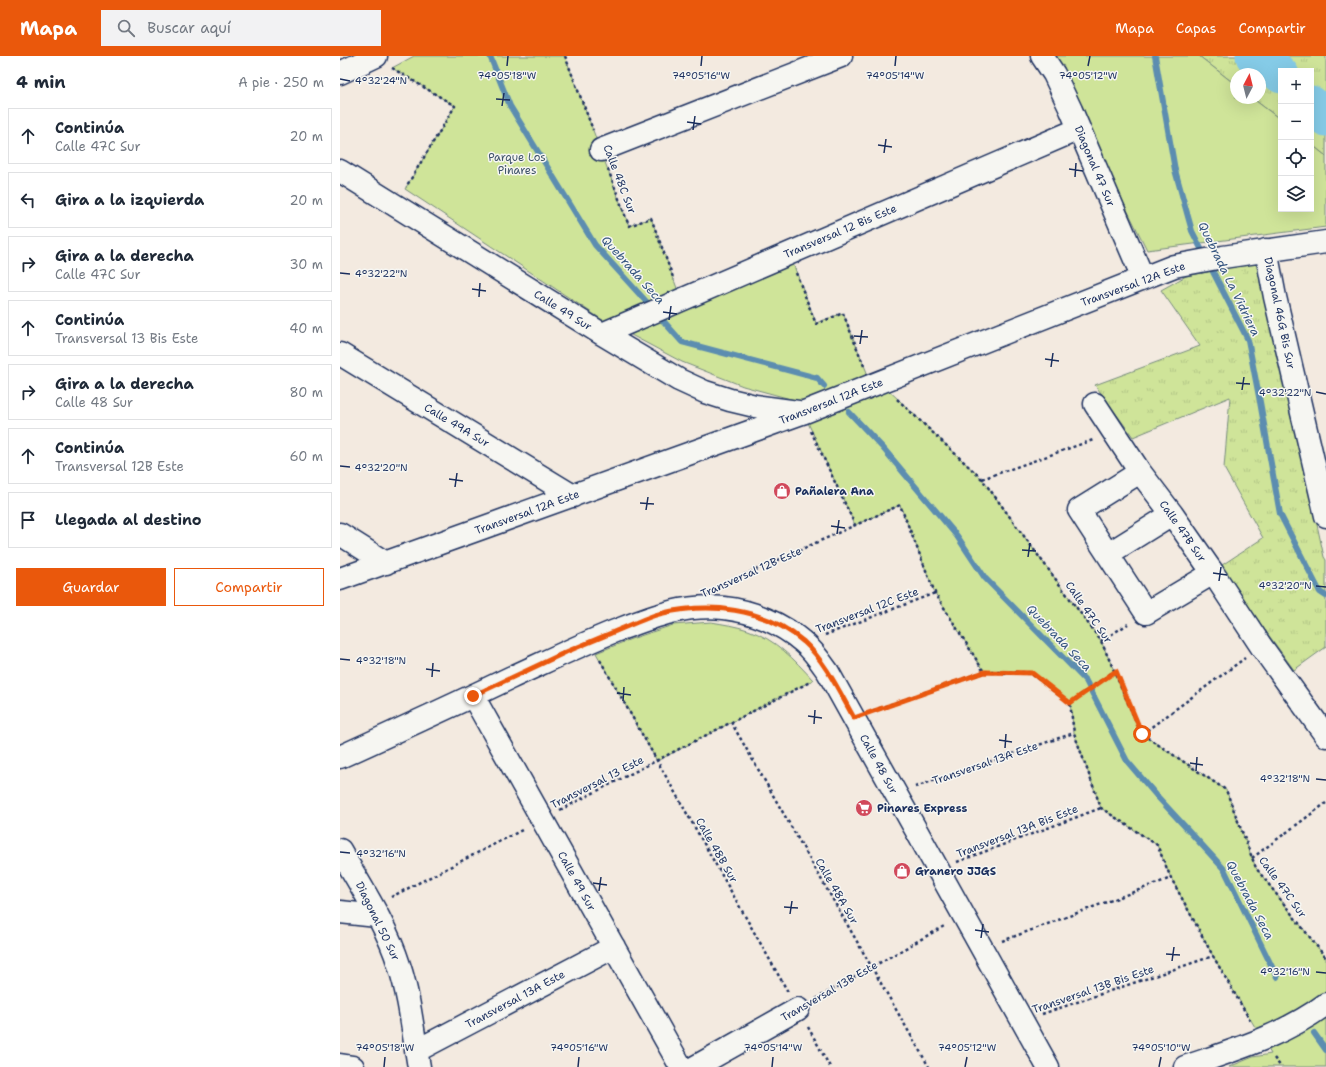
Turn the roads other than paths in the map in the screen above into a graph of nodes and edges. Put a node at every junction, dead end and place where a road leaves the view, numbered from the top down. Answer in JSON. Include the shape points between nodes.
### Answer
{"nodes":[{"id":1,"x":841,"y":56,"type":"edge"},
{"id":2,"x":1042,"y":56,"type":"edge"},
{"id":3,"x":375,"y":57,"type":"edge"},
{"id":4,"x":340,"y":73,"type":"edge"},
{"id":5,"x":1080,"y":129,"type":"junction"},
{"id":6,"x":601,"y":150,"type":"road end"},
{"id":7,"x":340,"y":170,"type":"edge"},
{"id":8,"x":1326,"y":242,"type":"edge"},
{"id":9,"x":1266,"y":250,"type":"junction"},
{"id":10,"x":1142,"y":278,"type":"junction"},
{"id":11,"x":602,"y":334,"type":"junction"},
{"id":12,"x":340,"y":354,"type":"edge"},
{"id":13,"x":1095,"y":404,"type":"dead end"},
{"id":14,"x":802,"y":413,"type":"junction"},
{"id":15,"x":1140,"y":472,"type":"junction"},
{"id":16,"x":573,"y":496,"type":"junction"},
{"id":17,"x":1172,"y":514,"type":"junction"},
{"id":18,"x":1326,"y":516,"type":"edge"},
{"id":19,"x":340,"y":534,"type":"edge"},
{"id":20,"x":1108,"y":554,"type":"junction"},
{"id":21,"x":386,"y":563,"type":"junction"},
{"id":22,"x":1213,"y":573,"type":"junction"},
{"id":23,"x":340,"y":579,"type":"edge"},
{"id":24,"x":473,"y":696,"type":"junction"},
{"id":25,"x":1326,"y":736,"type":"edge"},
{"id":26,"x":340,"y":757,"type":"edge"},
{"id":27,"x":340,"y":850,"type":"edge"},
{"id":28,"x":375,"y":911,"type":"junction"},
{"id":29,"x":340,"y":912,"type":"edge"},
{"id":30,"x":614,"y":946,"type":"junction"},
{"id":31,"x":1326,"y":1004,"type":"edge"},
{"id":32,"x":798,"y":1009,"type":"road end"},
{"id":33,"x":418,"y":1059,"type":"edge"},
{"id":34,"x":340,"y":1066,"type":"edge"},
{"id":35,"x":353,"y":1067,"type":"edge"},
{"id":36,"x":681,"y":1067,"type":"edge"},
{"id":37,"x":695,"y":1067,"type":"edge"},
{"id":38,"x":1048,"y":1067,"type":"edge"},
{"id":39,"x":1184,"y":1067,"type":"edge"}],
"edges":[{"from":1,"to":6,"type":"street"},
{"from":2,"to":5,"type":"street","name":"Diagonal 47 Sur","via":[[1054,74]]},
{"from":3,"to":4,"type":"street"},
{"from":5,"to":10,"type":"street","name":"Diagonal 47 Sur"},
{"from":5,"to":11,"type":"street","name":"Transversal 12 Bis Este"},
{"from":7,"to":11,"type":"street","name":"Calle 49 Sur"},
{"from":8,"to":9,"type":"street","name":"Transversal 12A Este"},
{"from":9,"to":10,"type":"street","name":"Transversal 12A Este","via":[[1174,266]]},
{"from":9,"to":18,"type":"street","name":"Diagonal 46G Bis Sur"},
{"from":10,"to":14,"type":"street","name":"Transversal 12A Este"},
{"from":11,"to":14,"type":"street","name":"Calle 49 Sur","via":[[679,380],[705,392],[756,406]]},
{"from":12,"to":16,"type":"street","name":"Calle 49A Sur"},
{"from":13,"to":15,"type":"street","name":"Calle 47B Sur"},
{"from":14,"to":16,"type":"street","name":"Transversal 12A Este"},
{"from":15,"to":17,"type":"street","name":"Calle 47B Sur"},
{"from":15,"to":20,"type":"street","via":[[1079,510]]},
{"from":16,"to":21,"type":"street","name":"Transversal 12A Este"},
{"from":17,"to":20,"type":"street"},
{"from":17,"to":22,"type":"street","name":"Calle 47B Sur"},
{"from":19,"to":21,"type":"street"},
{"from":20,"to":22,"type":"street","via":[[1146,613]]},
{"from":21,"to":23,"type":"street","name":"Transversal 12A Este"},
{"from":22,"to":25,"type":"street","name":"Calle 47B Sur","via":[[1261,646]]},
{"from":24,"to":26,"type":"street"},
{"from":24,"to":30,"type":"street","name":"Calle 49 Sur"},
{"from":24,"to":38,"type":"street","name":"Calle 48 Sur","via":[[590,641],[657,615],[681,609],[723,608],[758,616],[774,623],[804,643],[828,672]]},
{"from":27,"to":28,"type":"street","name":"Diagonal 50 Sur"},
{"from":28,"to":29,"type":"street"},
{"from":28,"to":33,"type":"street","name":"Diagonal 50 Sur","via":[[404,979]]},
{"from":30,"to":33,"type":"street","name":"Transversal 13A Este"},
{"from":30,"to":36,"type":"street","name":"Calle 49 Sur"},
{"from":31,"to":39,"type":"street","via":[[1286,1029],[1262,1040]]},
{"from":32,"to":37,"type":"street","name":"Transversal 13B Este"},
{"from":34,"to":35,"type":"street"}]}
